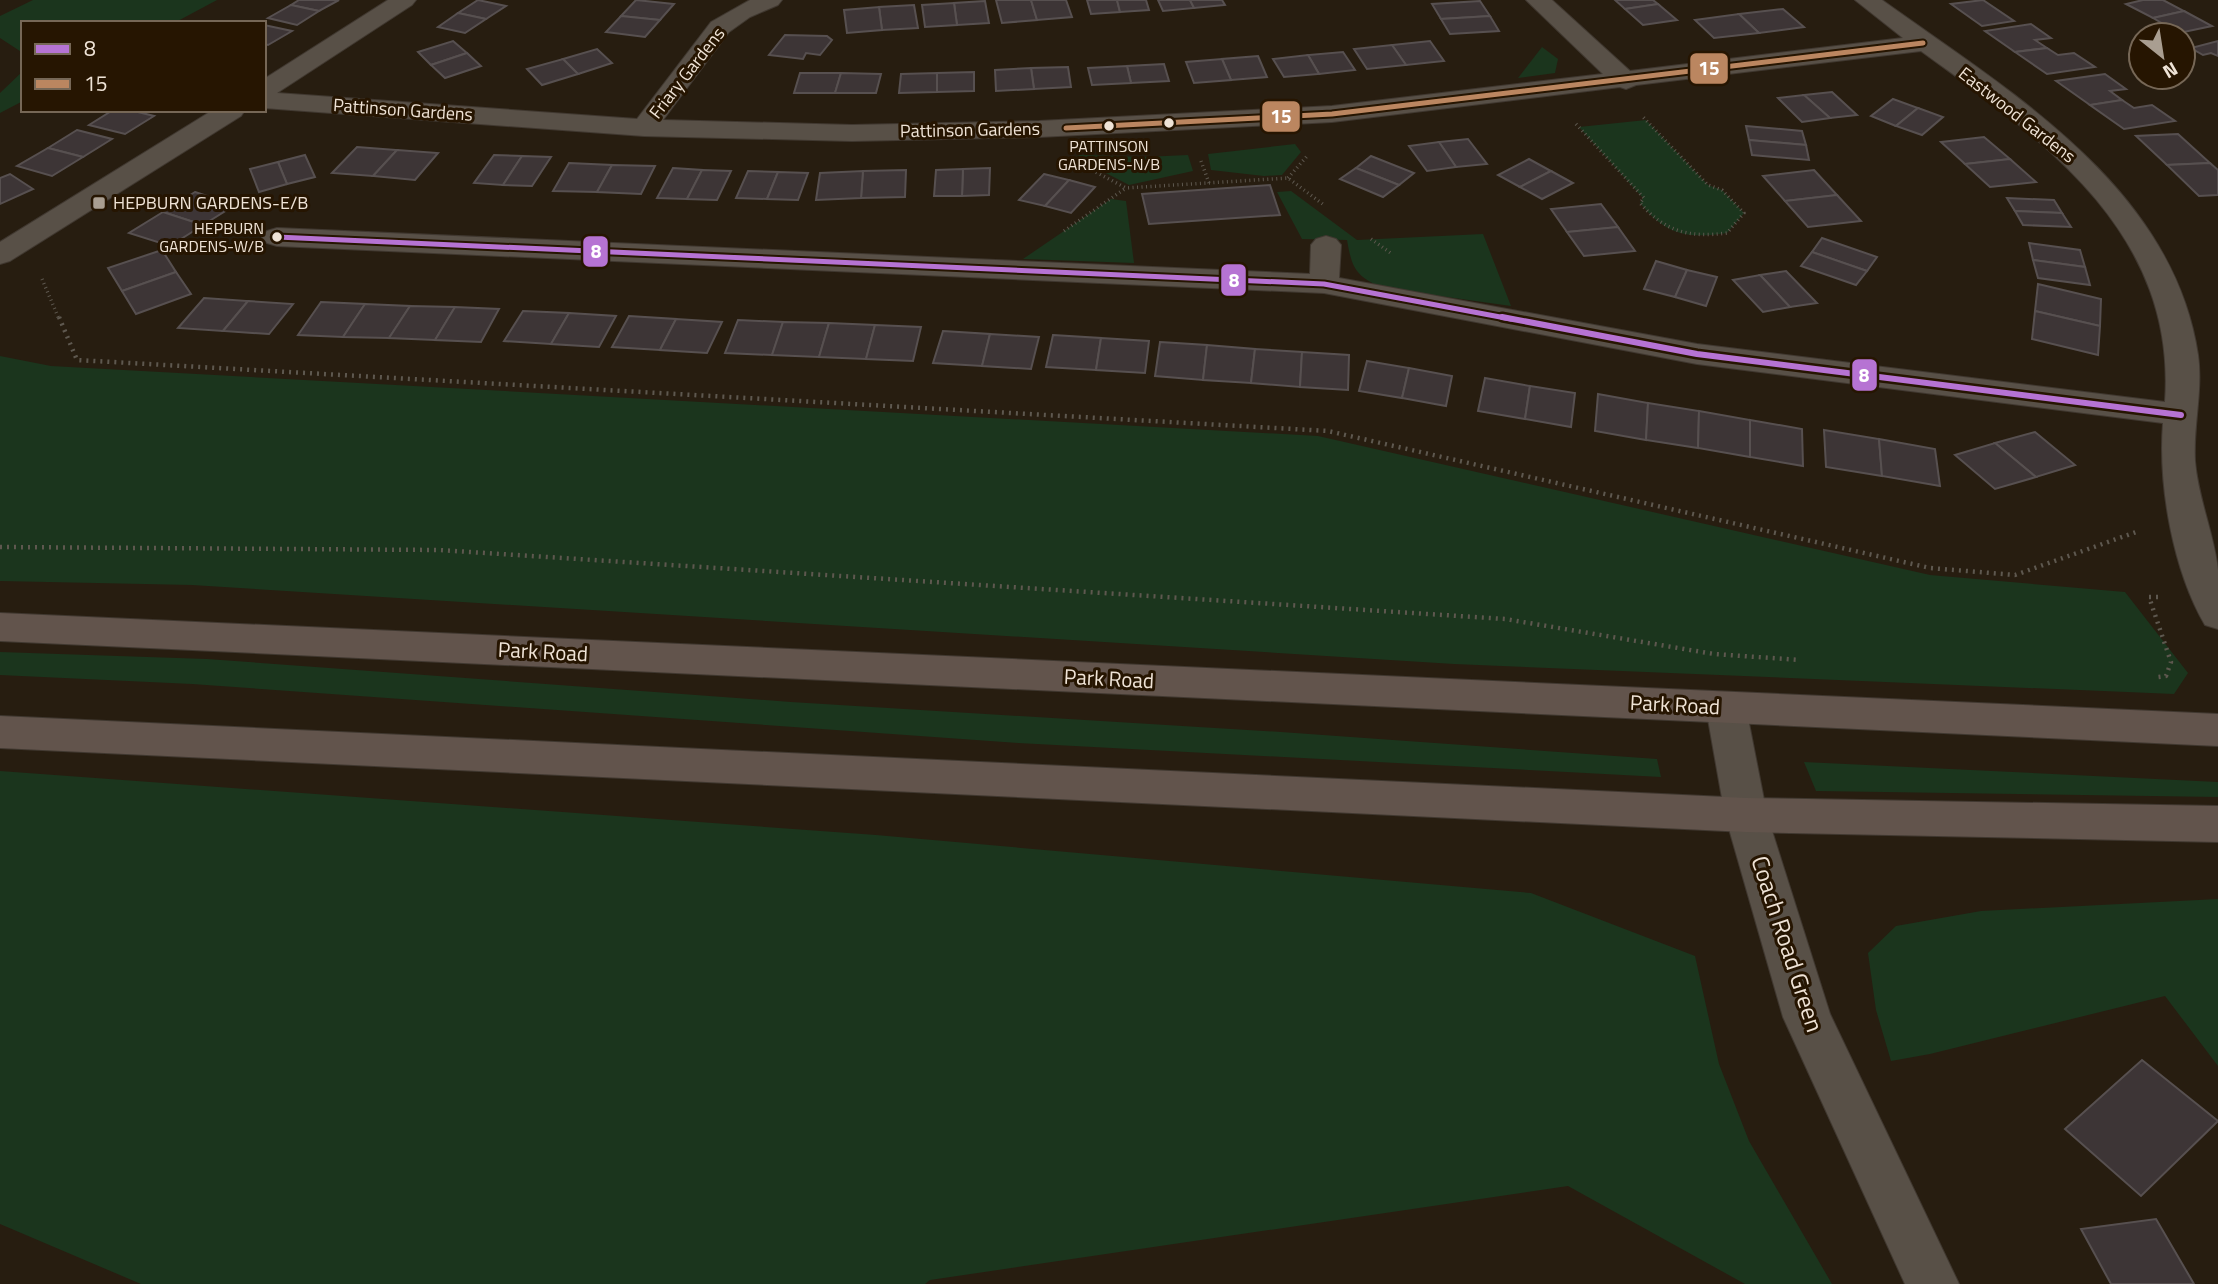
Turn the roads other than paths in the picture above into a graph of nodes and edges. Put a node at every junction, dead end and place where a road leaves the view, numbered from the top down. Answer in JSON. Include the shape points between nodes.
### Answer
{"nodes":[{"id":1,"x":404,"y":0,"type":"edge"},
{"id":2,"x":770,"y":0,"type":"edge"},
{"id":3,"x":1538,"y":0,"type":"edge"},
{"id":4,"x":1867,"y":0,"type":"edge"},
{"id":5,"x":1923,"y":43,"type":"junction"},
{"id":6,"x":1626,"y":80,"type":"junction"},
{"id":7,"x":266,"y":89,"type":"edge"},
{"id":8,"x":266,"y":100,"type":"edge"},
{"id":9,"x":229,"y":112,"type":"edge"},
{"id":10,"x":644,"y":128,"type":"junction"},
{"id":11,"x":277,"y":237,"type":"dead end"},
{"id":12,"x":1326,"y":245,"type":"dead end"},
{"id":13,"x":0,"y":255,"type":"edge"},
{"id":14,"x":1324,"y":284,"type":"junction"},
{"id":15,"x":2181,"y":415,"type":"junction"},
{"id":16,"x":2213,"y":606,"type":"edge"},
{"id":17,"x":0,"y":627,"type":"edge"},
{"id":18,"x":1726,"y":708,"type":"junction"},
{"id":19,"x":2218,"y":730,"type":"edge"},
{"id":20,"x":0,"y":732,"type":"edge"},
{"id":21,"x":1746,"y":815,"type":"junction"},
{"id":22,"x":2218,"y":824,"type":"edge"},
{"id":23,"x":1932,"y":1284,"type":"edge"}],
"edges":[{"from":1,"to":7,"type":"street"},
{"from":2,"to":10,"type":"street","name":"Friary Gardens","via":[[720,27]]},
{"from":3,"to":6,"type":"street"},
{"from":4,"to":5,"type":"street","name":"Eastwood Gardens"},
{"from":5,"to":6,"type":"street","name":"Pattinson Gardens"},
{"from":5,"to":15,"type":"street","name":"Eastwood Gardens","via":[[2040,129],[2096,180],[2142,237],[2174,304],[2182,357]]},
{"from":6,"to":10,"type":"street","name":"Pattinson Gardens","via":[[1332,114],[1039,130]]},
{"from":8,"to":10,"type":"street","name":"Pattinson Gardens"},
{"from":9,"to":13,"type":"street"},
{"from":11,"to":14,"type":"street"},
{"from":12,"to":14,"type":"street"},
{"from":14,"to":15,"type":"street","via":[[1697,354]]},
{"from":15,"to":16,"type":"street","name":"Eastwood Gardens","via":[[2178,460]]},
{"from":17,"to":18,"type":"highway","name":"Park Road"},
{"from":18,"to":19,"type":"highway","name":"Park Road"},
{"from":18,"to":21,"type":"street","name":"Coach Road Green"},
{"from":20,"to":21,"type":"highway"},
{"from":21,"to":22,"type":"highway"},
{"from":21,"to":23,"type":"street","name":"Coach Road Green","via":[[1807,1017]]}]}
